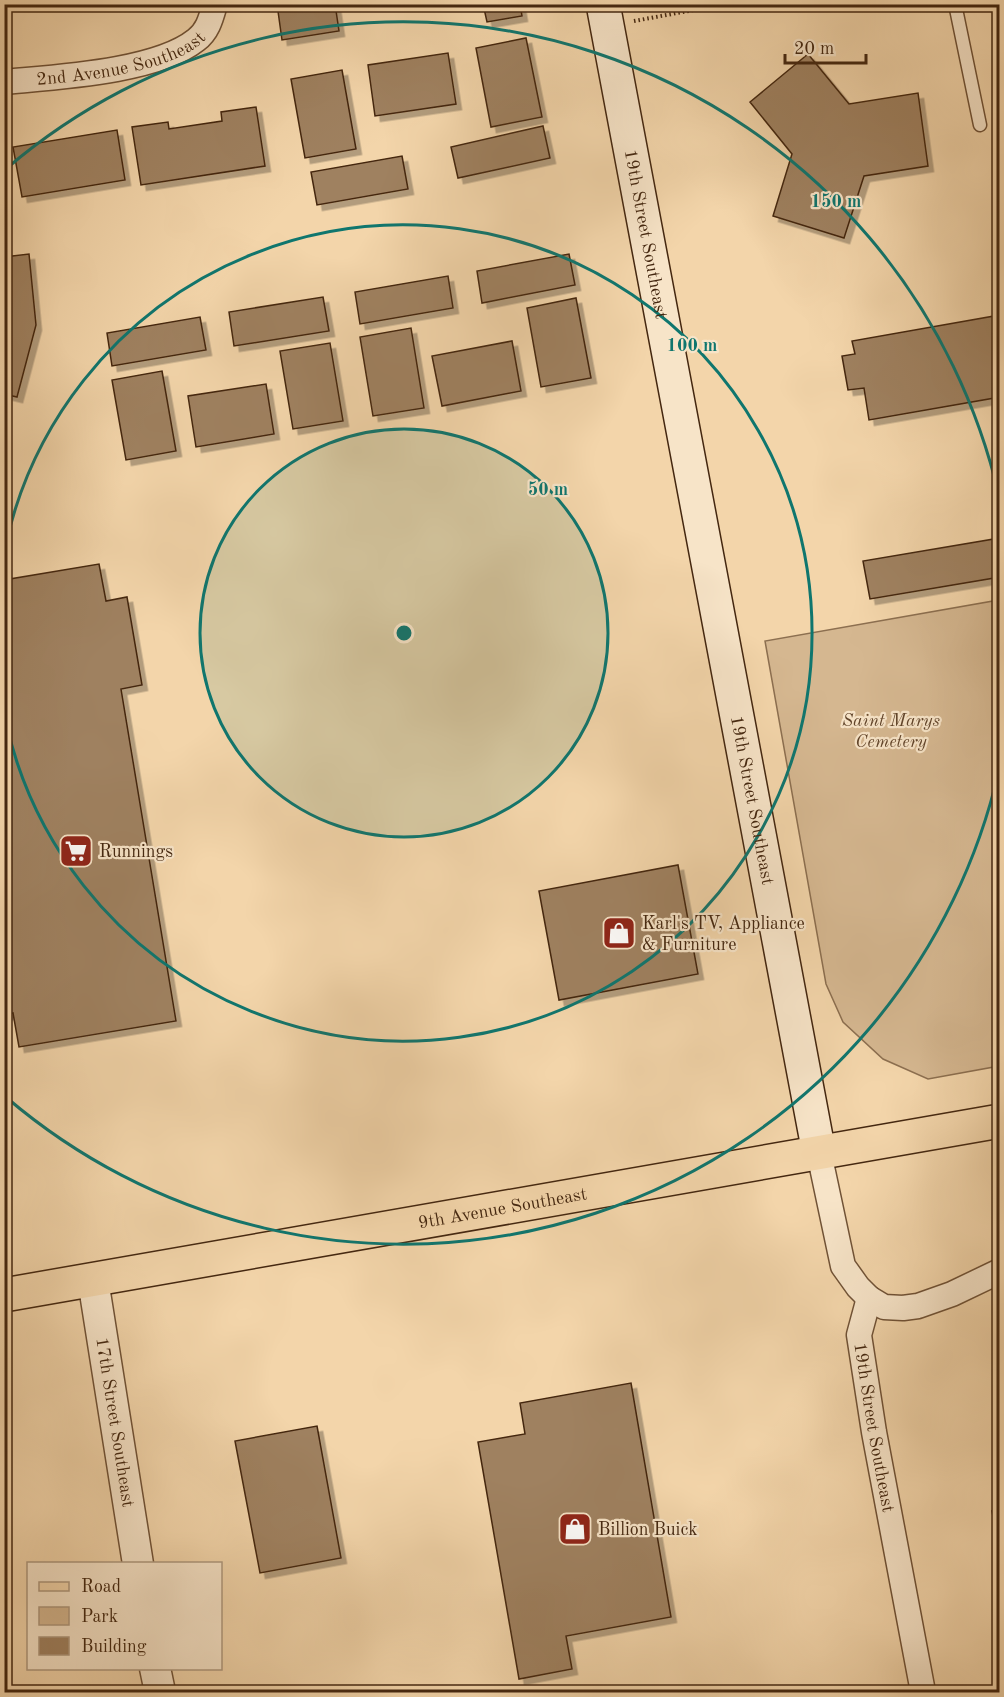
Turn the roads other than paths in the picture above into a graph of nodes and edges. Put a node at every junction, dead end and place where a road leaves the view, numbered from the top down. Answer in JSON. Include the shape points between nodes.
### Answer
{"nodes":[{"id":1,"x":215,"y":4,"type":"edge"},
{"id":2,"x":603,"y":4,"type":"edge"},
{"id":3,"x":955,"y":4,"type":"edge"},
{"id":4,"x":4,"y":81,"type":"edge"},
{"id":5,"x":980,"y":125,"type":"dead end"},
{"id":6,"x":999,"y":1121,"type":"edge"},
{"id":7,"x":819,"y":1153,"type":"junction"},
{"id":8,"x":999,"y":1271,"type":"edge"},
{"id":9,"x":93,"y":1280,"type":"junction"},
{"id":10,"x":4,"y":1296,"type":"edge"},
{"id":11,"x":869,"y":1298,"type":"junction"},
{"id":12,"x":138,"y":1562,"type":"edge"},
{"id":13,"x":155,"y":1670,"type":"edge"},
{"id":14,"x":160,"y":1692,"type":"edge"},
{"id":15,"x":923,"y":1692,"type":"edge"}],
"edges":[{"from":1,"to":4,"type":"street","name":"2nd Avenue Southeast","via":[[209,25],[197,40],[178,52],[136,65]]},
{"from":2,"to":7,"type":"main road","name":"19th Street Southeast"},
{"from":3,"to":5,"type":"lane"},
{"from":6,"to":7,"type":"main road","name":"9th Avenue Southeast"},
{"from":7,"to":9,"type":"main road","name":"9th Avenue Southeast"},
{"from":7,"to":11,"type":"street","name":"19th Street Southeast","via":[[843,1266]]},
{"from":8,"to":11,"type":"street","via":[[918,1306],[884,1306]]},
{"from":9,"to":10,"type":"main road","name":"9th Avenue Southeast"},
{"from":9,"to":12,"type":"street","name":"17th Street Southeast"},
{"from":11,"to":15,"type":"street","name":"19th Street Southeast","via":[[858,1335]]},
{"from":13,"to":14,"type":"street"}]}
